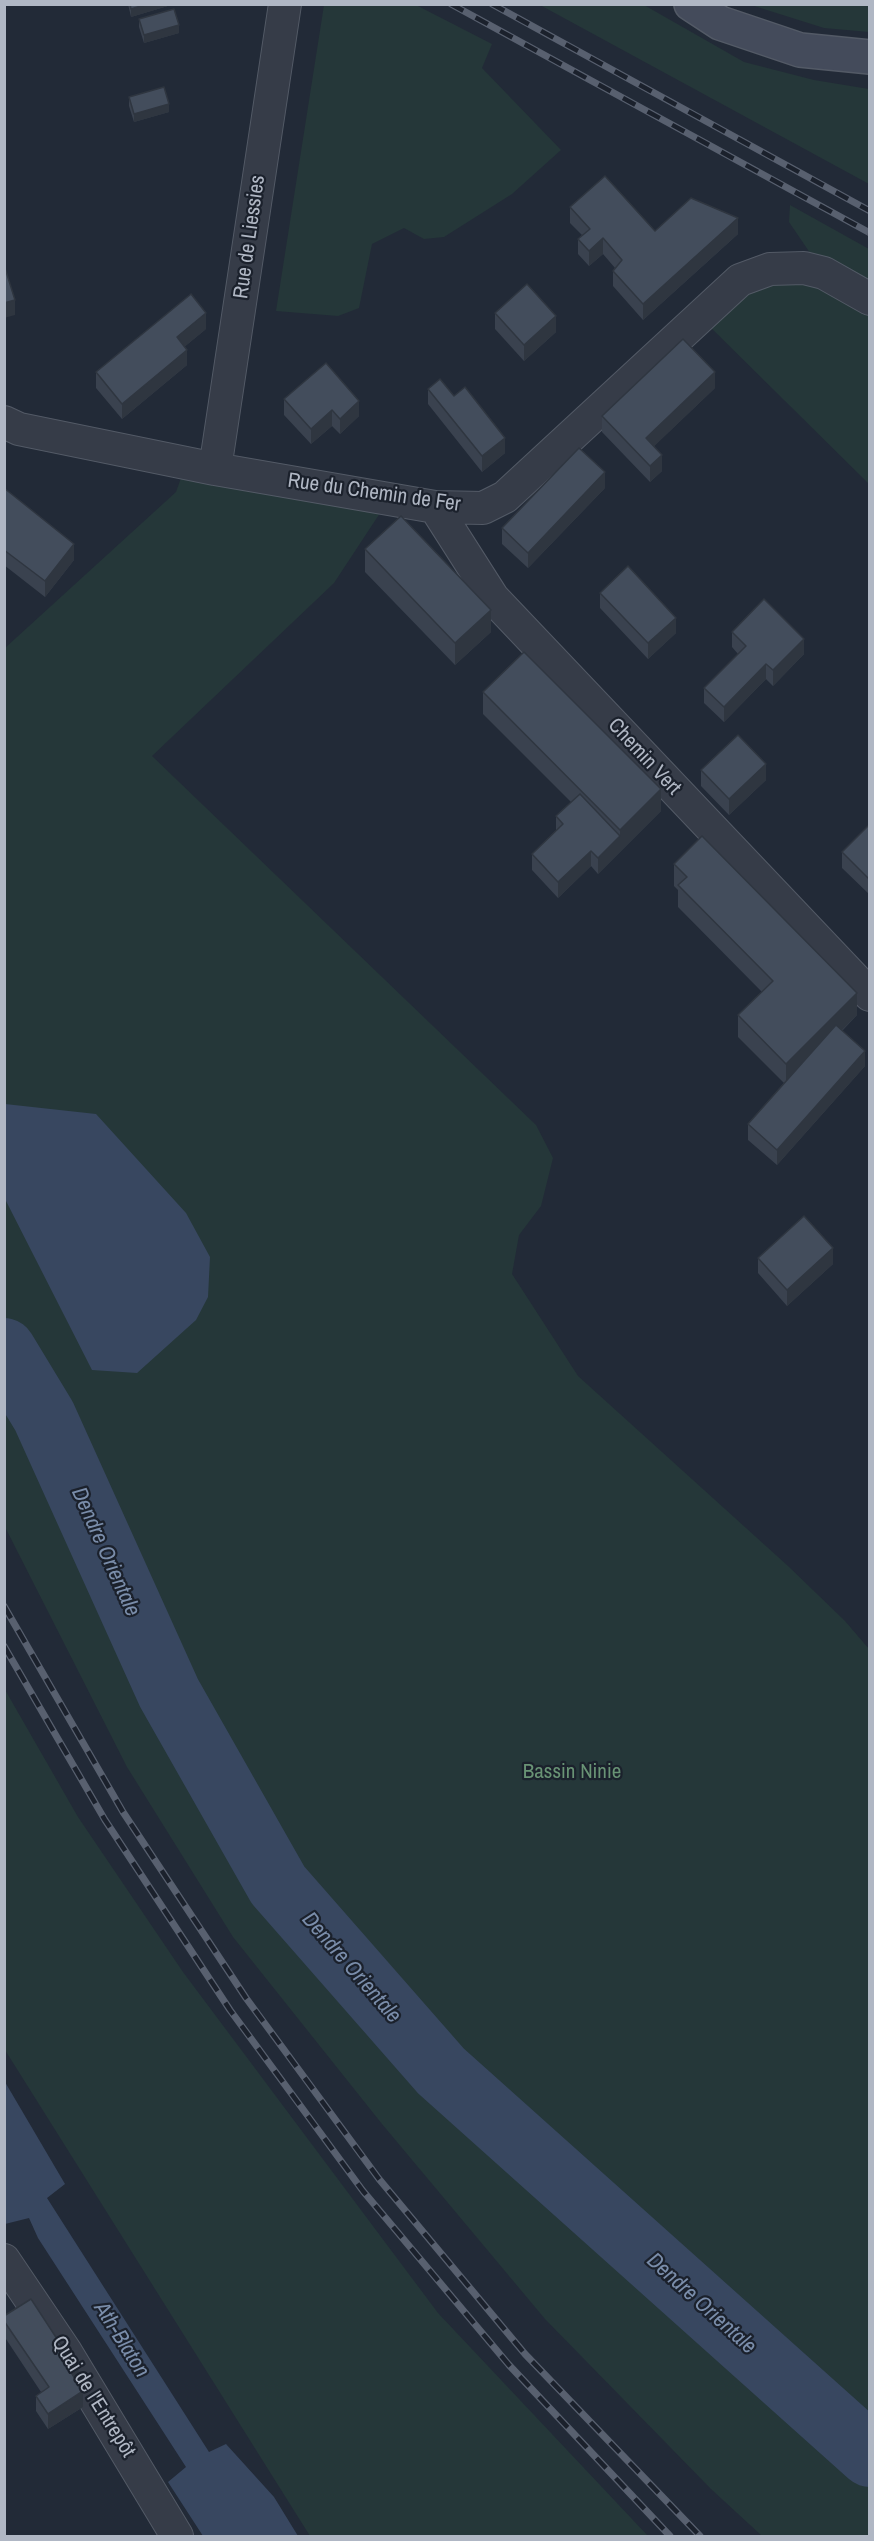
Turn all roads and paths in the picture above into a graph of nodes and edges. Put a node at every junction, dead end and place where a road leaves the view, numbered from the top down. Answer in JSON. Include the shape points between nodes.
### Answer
{"nodes":[{"id":1,"x":285,"y":4,"type":"edge"},
{"id":2,"x":691,"y":4,"type":"edge"},
{"id":3,"x":870,"y":57,"type":"edge"},
{"id":4,"x":870,"y":299,"type":"edge"},
{"id":5,"x":4,"y":422,"type":"edge"},
{"id":6,"x":215,"y":469,"type":"junction"},
{"id":7,"x":435,"y":507,"type":"junction"},
{"id":8,"x":870,"y":995,"type":"edge"},
{"id":9,"x":4,"y":2260,"type":"edge"},
{"id":10,"x":177,"y":2536,"type":"edge"}],
"edges":[{"from":1,"to":6,"type":"street","name":"Rue de Liessies"},
{"from":2,"to":3,"type":"street","via":[[720,23],[800,50]]},
{"from":4,"to":7,"type":"street","name":"Rue du Chemin de Fer","via":[[824,273],[804,268],[770,269],[740,280],[506,497],[483,508]]},
{"from":5,"to":6,"type":"street","name":"Rue du Chemin de Fer","via":[[19,429]]},
{"from":6,"to":7,"type":"street","name":"Rue du Chemin de Fer"},
{"from":7,"to":8,"type":"street","name":"Chemin Vert","via":[[485,589]]},
{"from":9,"to":10,"type":"street","name":"Quai de l'Entrepôt","via":[[66,2352]]}]}
